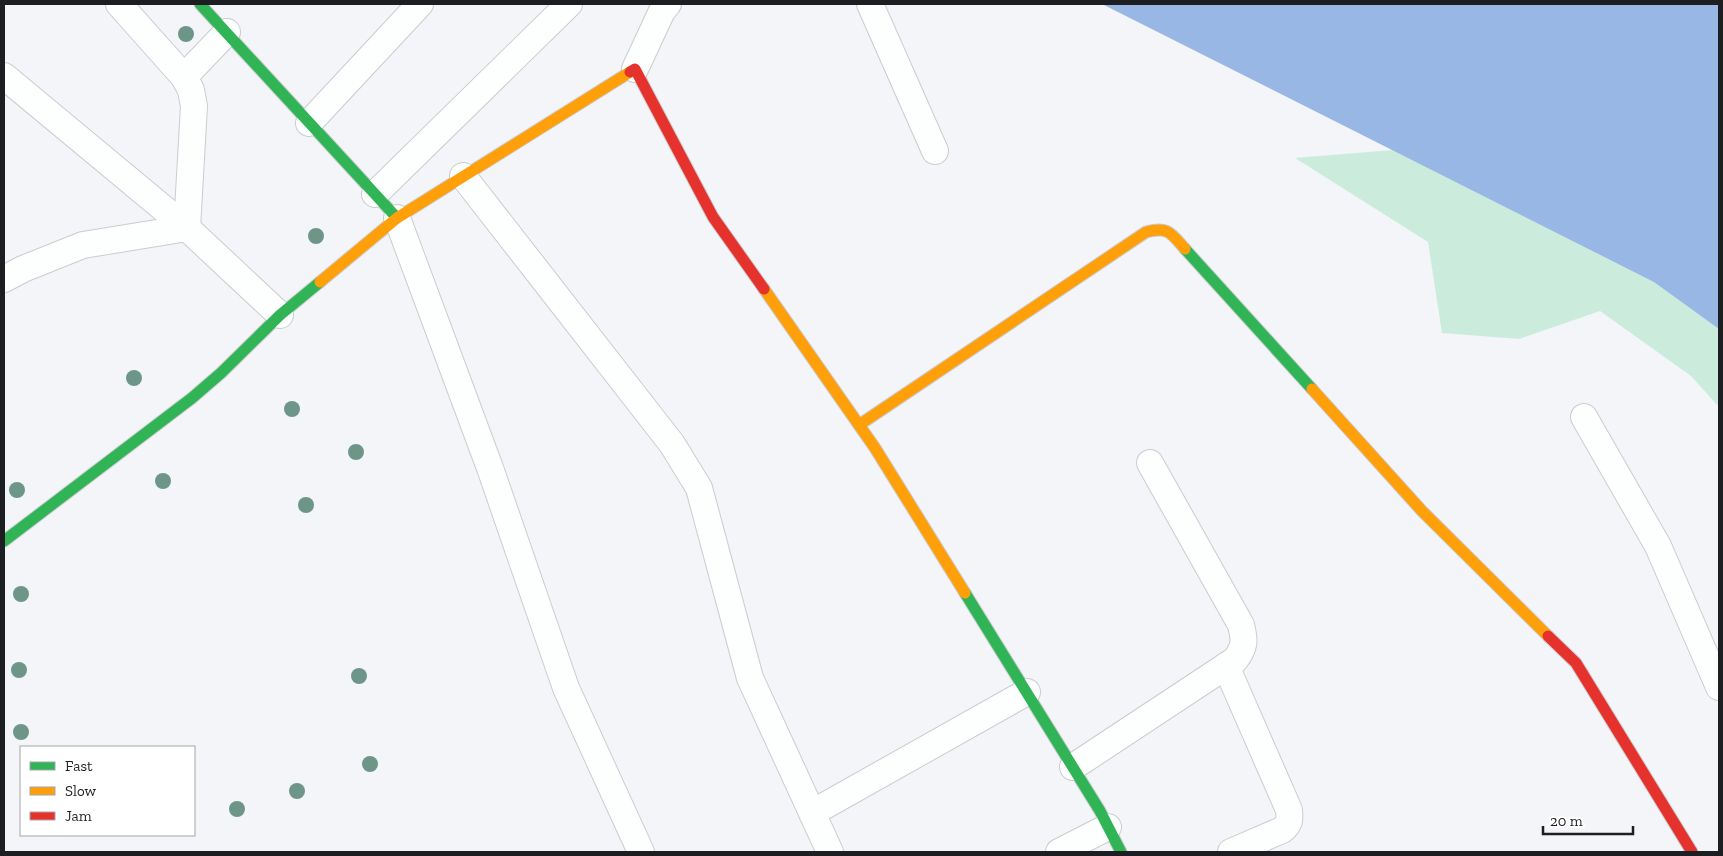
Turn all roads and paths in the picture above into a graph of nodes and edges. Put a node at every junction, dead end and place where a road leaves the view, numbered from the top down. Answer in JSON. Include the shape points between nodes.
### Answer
{"nodes":[{"id":1,"x":118,"y":4,"type":"edge"},
{"id":2,"x":200,"y":4,"type":"edge"},
{"id":3,"x":420,"y":4,"type":"edge"},
{"id":4,"x":569,"y":4,"type":"edge"},
{"id":5,"x":668,"y":4,"type":"edge"},
{"id":6,"x":870,"y":4,"type":"edge"},
{"id":7,"x":227,"y":32,"type":"junction"},
{"id":8,"x":635,"y":69,"type":"junction"},
{"id":9,"x":4,"y":76,"type":"edge"},
{"id":10,"x":184,"y":77,"type":"junction"},
{"id":11,"x":309,"y":123,"type":"junction"},
{"id":12,"x":935,"y":150,"type":"dead end"},
{"id":13,"x":463,"y":176,"type":"junction"},
{"id":14,"x":375,"y":194,"type":"junction"},
{"id":15,"x":397,"y":218,"type":"junction"},
{"id":16,"x":187,"y":228,"type":"junction"},
{"id":17,"x":4,"y":279,"type":"edge"},
{"id":18,"x":280,"y":315,"type":"junction"},
{"id":19,"x":1584,"y":417,"type":"dead end"},
{"id":20,"x":859,"y":425,"type":"junction"},
{"id":21,"x":1150,"y":464,"type":"dead end"},
{"id":22,"x":4,"y":540,"type":"edge"},
{"id":23,"x":1226,"y":666,"type":"junction"},
{"id":24,"x":1719,"y":687,"type":"edge"},
{"id":25,"x":1027,"y":692,"type":"junction"},
{"id":26,"x":1073,"y":767,"type":"junction"},
{"id":27,"x":812,"y":813,"type":"junction"},
{"id":28,"x":1108,"y":827,"type":"junction"},
{"id":29,"x":642,"y":852,"type":"edge"},
{"id":30,"x":830,"y":852,"type":"edge"},
{"id":31,"x":1059,"y":852,"type":"edge"},
{"id":32,"x":1121,"y":852,"type":"edge"},
{"id":33,"x":1232,"y":852,"type":"edge"},
{"id":34,"x":1692,"y":852,"type":"edge"}],
"edges":[{"from":1,"to":10,"type":"street"},
{"from":2,"to":7,"type":"street"},
{"from":3,"to":11,"type":"street"},
{"from":4,"to":14,"type":"street"},
{"from":5,"to":8,"type":"street"},
{"from":6,"to":12,"type":"street"},
{"from":7,"to":10,"type":"street"},
{"from":7,"to":11,"type":"street"},
{"from":8,"to":13,"type":"street"},
{"from":8,"to":20,"type":"street","via":[[713,217]]},
{"from":9,"to":16,"type":"street"},
{"from":10,"to":16,"type":"street","via":[[194,106]]},
{"from":11,"to":14,"type":"street"},
{"from":13,"to":15,"type":"street"},
{"from":13,"to":27,"type":"street","via":[[672,444],[699,488],[750,678]]},
{"from":14,"to":15,"type":"street"},
{"from":15,"to":18,"type":"street"},
{"from":15,"to":29,"type":"street","via":[[490,468],[566,688]]},
{"from":16,"to":17,"type":"street","via":[[83,245]]},
{"from":16,"to":18,"type":"street"},
{"from":18,"to":22,"type":"street","via":[[192,398]]},
{"from":19,"to":24,"type":"street","via":[[1658,546]]},
{"from":20,"to":25,"type":"street"},
{"from":20,"to":34,"type":"street","via":[[1146,232],[1169,231],[1422,511],[1576,663]]},
{"from":21,"to":23,"type":"street","via":[[1242,625],[1243,649]]},
{"from":23,"to":26,"type":"street"},
{"from":23,"to":33,"type":"street","via":[[1290,818],[1282,830]]},
{"from":25,"to":26,"type":"street"},
{"from":25,"to":27,"type":"street"},
{"from":26,"to":28,"type":"street"},
{"from":27,"to":30,"type":"street"},
{"from":28,"to":31,"type":"street"},
{"from":28,"to":32,"type":"street"}]}
